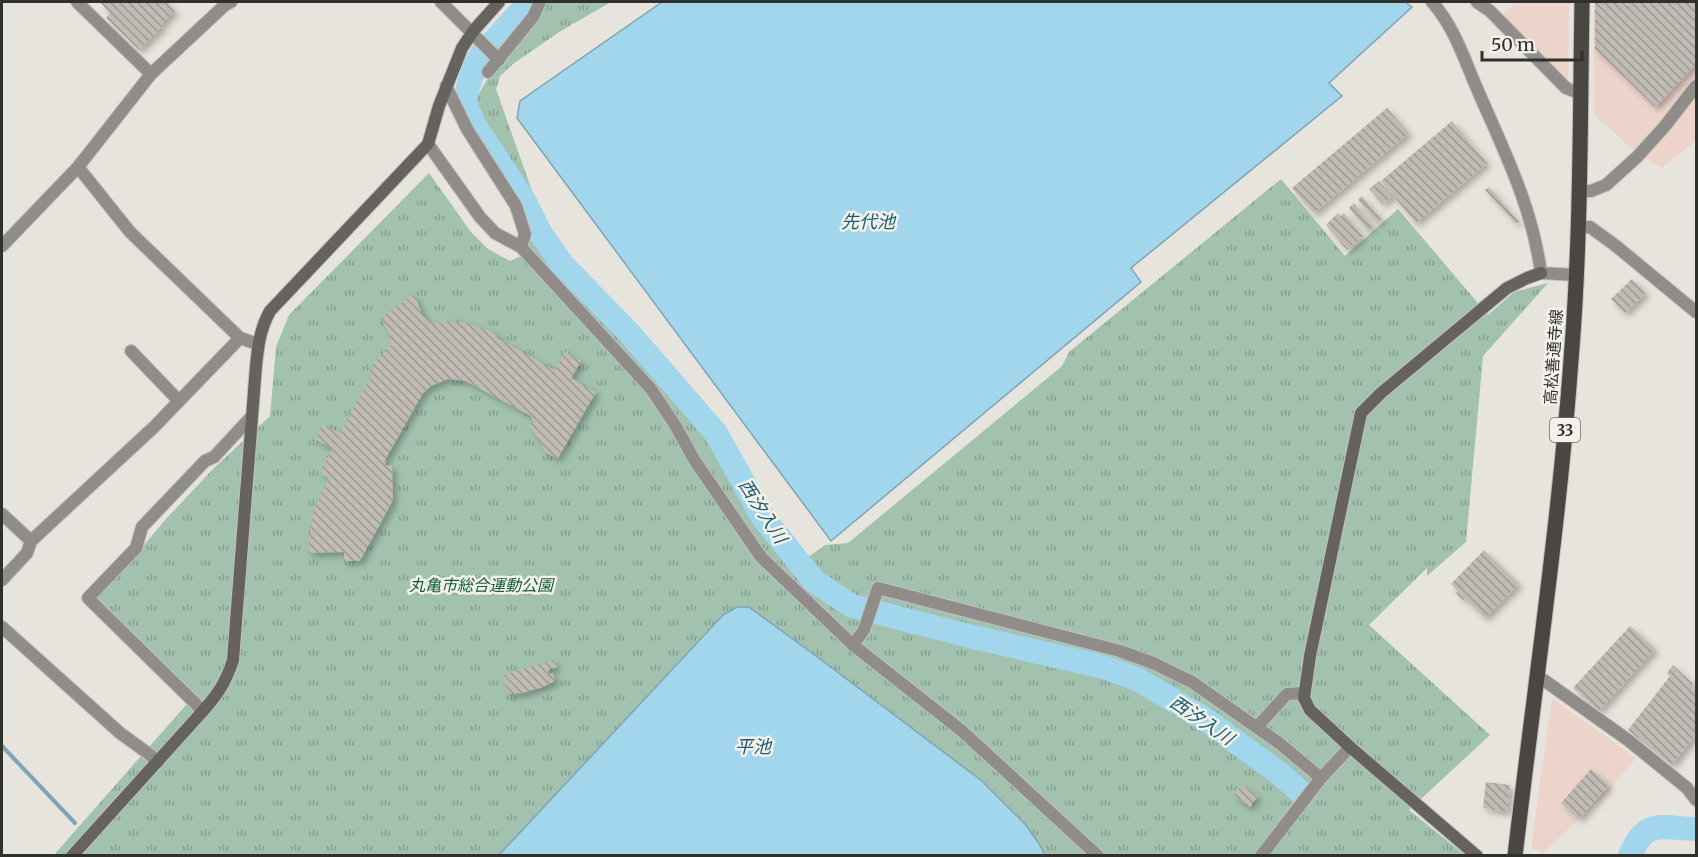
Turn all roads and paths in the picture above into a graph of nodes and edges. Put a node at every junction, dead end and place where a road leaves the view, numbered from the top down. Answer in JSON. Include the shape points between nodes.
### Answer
{"nodes":[{"id":1,"x":77,"y":2,"type":"edge"},
{"id":2,"x":231,"y":2,"type":"edge"},
{"id":3,"x":441,"y":2,"type":"edge"},
{"id":4,"x":499,"y":2,"type":"edge"},
{"id":5,"x":540,"y":2,"type":"edge"},
{"id":6,"x":1432,"y":2,"type":"edge"},
{"id":7,"x":1477,"y":2,"type":"edge"},
{"id":8,"x":1582,"y":2,"type":"edge"},
{"id":9,"x":476,"y":36,"type":"junction"},
{"id":10,"x":499,"y":60,"type":"junction"},
{"id":11,"x":488,"y":72,"type":"dead end"},
{"id":12,"x":151,"y":74,"type":"junction"},
{"id":13,"x":447,"y":86,"type":"junction"},
{"id":14,"x":1696,"y":86,"type":"edge"},
{"id":15,"x":1581,"y":94,"type":"junction"},
{"id":16,"x":428,"y":144,"type":"junction"},
{"id":17,"x":78,"y":167,"type":"junction"},
{"id":18,"x":1580,"y":191,"type":"junction"},
{"id":19,"x":1578,"y":226,"type":"junction"},
{"id":20,"x":2,"y":246,"type":"edge"},
{"id":21,"x":521,"y":246,"type":"junction"},
{"id":22,"x":1541,"y":273,"type":"junction"},
{"id":23,"x":1576,"y":275,"type":"junction"},
{"id":24,"x":1696,"y":312,"type":"edge"},
{"id":25,"x":240,"y":338,"type":"junction"},
{"id":26,"x":258,"y":344,"type":"junction"},
{"id":27,"x":131,"y":351,"type":"dead end"},
{"id":28,"x":179,"y":401,"type":"junction"},
{"id":29,"x":252,"y":416,"type":"junction"},
{"id":30,"x":2,"y":514,"type":"edge"},
{"id":31,"x":31,"y":541,"type":"junction"},
{"id":32,"x":2,"y":580,"type":"edge"},
{"id":33,"x":2,"y":627,"type":"edge"},
{"id":34,"x":853,"y":645,"type":"junction"},
{"id":35,"x":1538,"y":676,"type":"junction"},
{"id":36,"x":1305,"y":693,"type":"junction"},
{"id":37,"x":203,"y":711,"type":"junction"},
{"id":38,"x":1257,"y":727,"type":"junction"},
{"id":39,"x":1350,"y":747,"type":"junction"},
{"id":40,"x":158,"y":762,"type":"junction"},
{"id":41,"x":1321,"y":778,"type":"junction"},
{"id":42,"x":1696,"y":800,"type":"edge"},
{"id":43,"x":72,"y":855,"type":"edge"},
{"id":44,"x":1098,"y":855,"type":"edge"},
{"id":45,"x":1261,"y":855,"type":"edge"},
{"id":46,"x":1477,"y":855,"type":"edge"},
{"id":47,"x":1515,"y":855,"type":"edge"}],
"edges":[{"from":1,"to":12,"type":"street"},
{"from":2,"to":12,"type":"street"},
{"from":3,"to":9,"type":"street"},
{"from":4,"to":9,"type":"street"},
{"from":5,"to":10,"type":"street"},
{"from":6,"to":22,"type":"street","via":[[1452,33],[1514,172],[1530,219]]},
{"from":7,"to":15,"type":"street","via":[[1566,88]]},
{"from":8,"to":15,"type":"main road","name":"高松善通寺線","number":"33"},
{"from":9,"to":10,"type":"street"},
{"from":9,"to":13,"type":"street","via":[[462,48]]},
{"from":10,"to":11,"type":"street"},
{"from":12,"to":17,"type":"street"},
{"from":13,"to":16,"type":"street"},
{"from":13,"to":21,"type":"street","via":[[467,129],[516,206],[525,234]]},
{"from":14,"to":18,"type":"street","via":[[1637,157],[1606,185]]},
{"from":15,"to":18,"type":"main road","name":"高松善通寺線","number":"33"},
{"from":16,"to":21,"type":"street","via":[[480,217],[495,233]]},
{"from":16,"to":26,"type":"street","via":[[270,311]]},
{"from":17,"to":20,"type":"street"},
{"from":17,"to":25,"type":"street","via":[[130,232]]},
{"from":18,"to":19,"type":"main road","name":"高松善通寺線","number":"33"},
{"from":19,"to":23,"type":"main road","name":"高松善通寺線","number":"33"},
{"from":19,"to":24,"type":"street","via":[[1599,233]]},
{"from":21,"to":34,"type":"street","via":[[651,389],[761,557]]},
{"from":22,"to":23,"type":"street"},
{"from":22,"to":36,"type":"street","via":[[1507,288],[1361,413]]},
{"from":23,"to":35,"type":"main road","name":"高松善通寺線","number":"33","via":[[1557,517]]},
{"from":25,"to":26,"type":"street"},
{"from":25,"to":28,"type":"street"},
{"from":26,"to":29,"type":"street"},
{"from":27,"to":28,"type":"street"},
{"from":28,"to":31,"type":"street"},
{"from":29,"to":37,"type":"street","via":[[233,660],[219,693]]},
{"from":29,"to":37,"type":"street","via":[[142,527],[136,548],[88,598]]},
{"from":30,"to":31,"type":"street"},
{"from":31,"to":32,"type":"street","via":[[27,554]]},
{"from":33,"to":40,"type":"street"},
{"from":34,"to":38,"type":"street","via":[[864,630],[878,588],[1153,663],[1192,682]]},
{"from":34,"to":44,"type":"street","via":[[962,731]]},
{"from":35,"to":42,"type":"street","via":[[1628,740],[1688,788]]},
{"from":35,"to":47,"type":"main road","name":"高松善通寺線","number":"33"},
{"from":36,"to":38,"type":"street","via":[[1287,694]]},
{"from":36,"to":39,"type":"street","via":[[1310,710]]},
{"from":37,"to":40,"type":"street"},
{"from":38,"to":41,"type":"street"},
{"from":39,"to":41,"type":"street"},
{"from":39,"to":46,"type":"street"},
{"from":40,"to":43,"type":"street"},
{"from":41,"to":45,"type":"street"}]}
